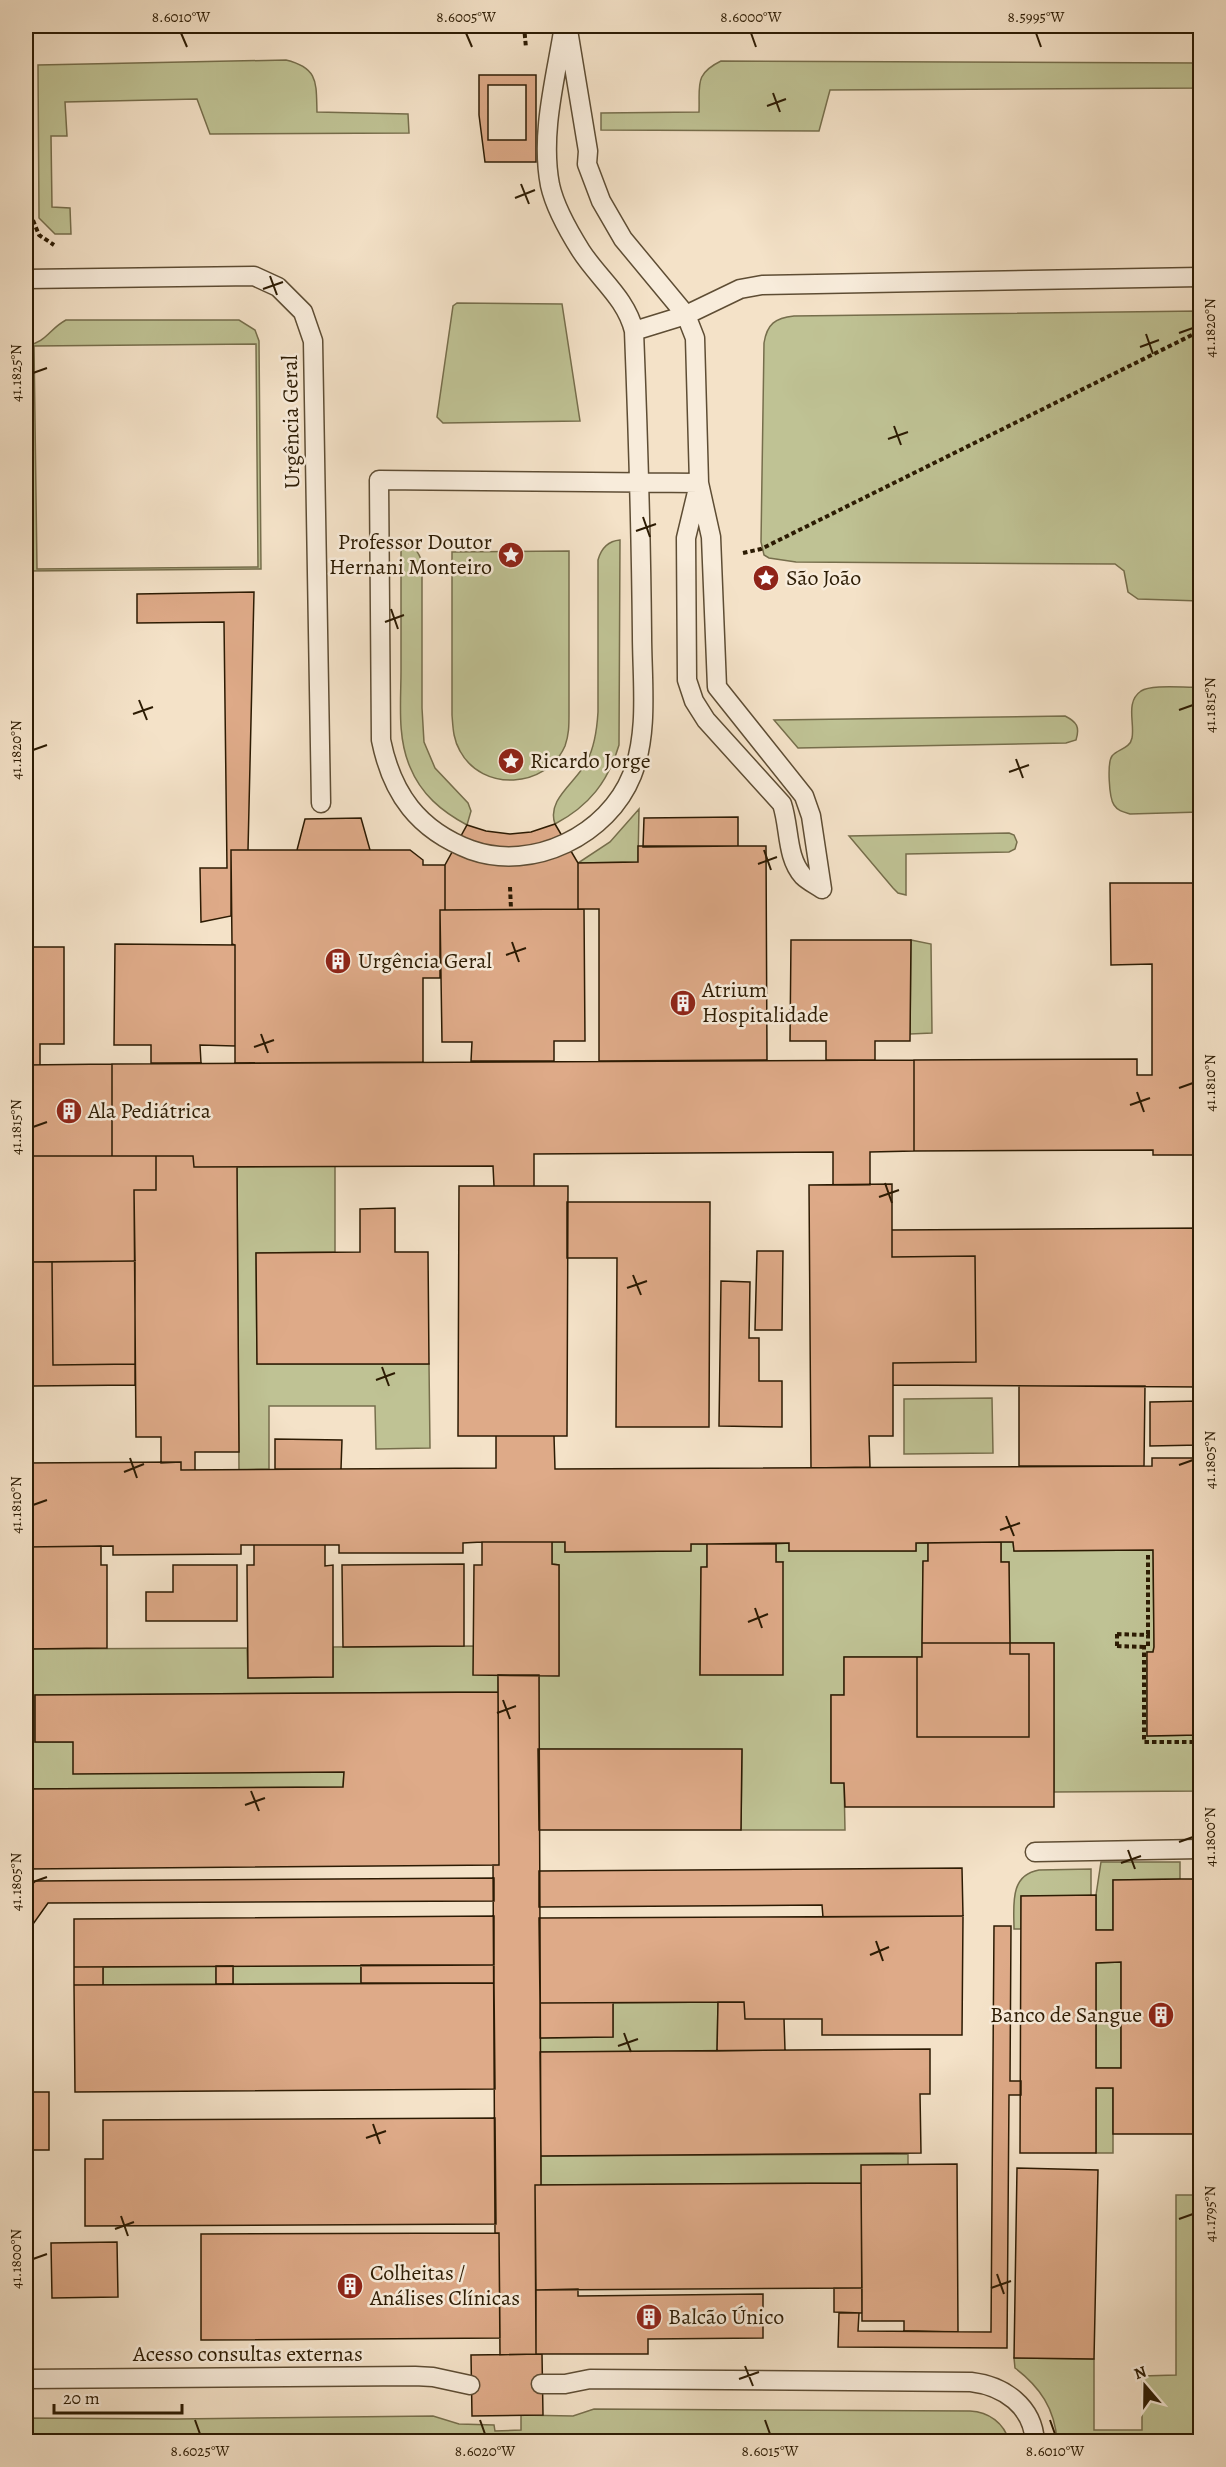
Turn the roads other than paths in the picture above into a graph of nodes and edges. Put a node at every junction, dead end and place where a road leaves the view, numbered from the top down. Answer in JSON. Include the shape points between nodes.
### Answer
{"nodes":[{"id":1,"x":566,"y":26,"type":"edge"},
{"id":2,"x":26,"y":270,"type":"edge"},
{"id":3,"x":1200,"y":278,"type":"edge"},
{"id":4,"x":26,"y":279,"type":"edge"},
{"id":5,"x":46,"y":279,"type":"junction"},
{"id":6,"x":686,"y":315,"type":"junction"},
{"id":7,"x":634,"y":331,"type":"junction"},
{"id":8,"x":640,"y":483,"type":"junction"},
{"id":9,"x":699,"y":483,"type":"junction"},
{"id":10,"x":321,"y":803,"type":"dead end"},
{"id":11,"x":1200,"y":1849,"type":"edge"},
{"id":12,"x":1035,"y":1852,"type":"dead end"},
{"id":13,"x":26,"y":2379,"type":"edge"},
{"id":14,"x":541,"y":2384,"type":"dead end"},
{"id":15,"x":470,"y":2385,"type":"dead end"},
{"id":16,"x":1035,"y":2442,"type":"edge"}],
"edges":[{"from":1,"to":6,"type":"lane","via":[[588,164],[601,201],[623,239]]},
{"from":1,"to":7,"type":"lane","via":[[548,128],[550,185],[568,229],[630,316]]},
{"from":2,"to":5,"type":"lane"},
{"from":3,"to":6,"type":"lane","via":[[762,285],[740,289]]},
{"from":4,"to":5,"type":"lane","name":"Urgência Geral"},
{"from":5,"to":10,"type":"lane","name":"Urgência Geral","via":[[254,276],[278,287],[303,312],[313,341]]},
{"from":6,"to":7,"type":"lane"},
{"from":6,"to":9,"type":"lane","via":[[695,338]]},
{"from":7,"to":8,"type":"lane"},
{"from":8,"to":8,"type":"lane","via":[[379,480],[380,731],[386,765],[403,800],[439,836],[477,852],[537,854],[584,834],[621,796],[639,754],[642,721]]},
{"from":8,"to":9,"type":"lane"},
{"from":9,"to":9,"type":"lane","via":[[686,538],[687,680],[705,720],[782,804],[791,856],[803,876],[822,889],[811,816],[804,796],[717,687],[711,537]]},
{"from":11,"to":12,"type":"lane"},
{"from":13,"to":15,"type":"lane","name":"Acesso consultas externas","via":[[415,2376]]},
{"from":14,"to":16,"type":"lane","via":[[590,2379],[971,2382],[987,2384],[1011,2396],[1026,2414]]}]}
